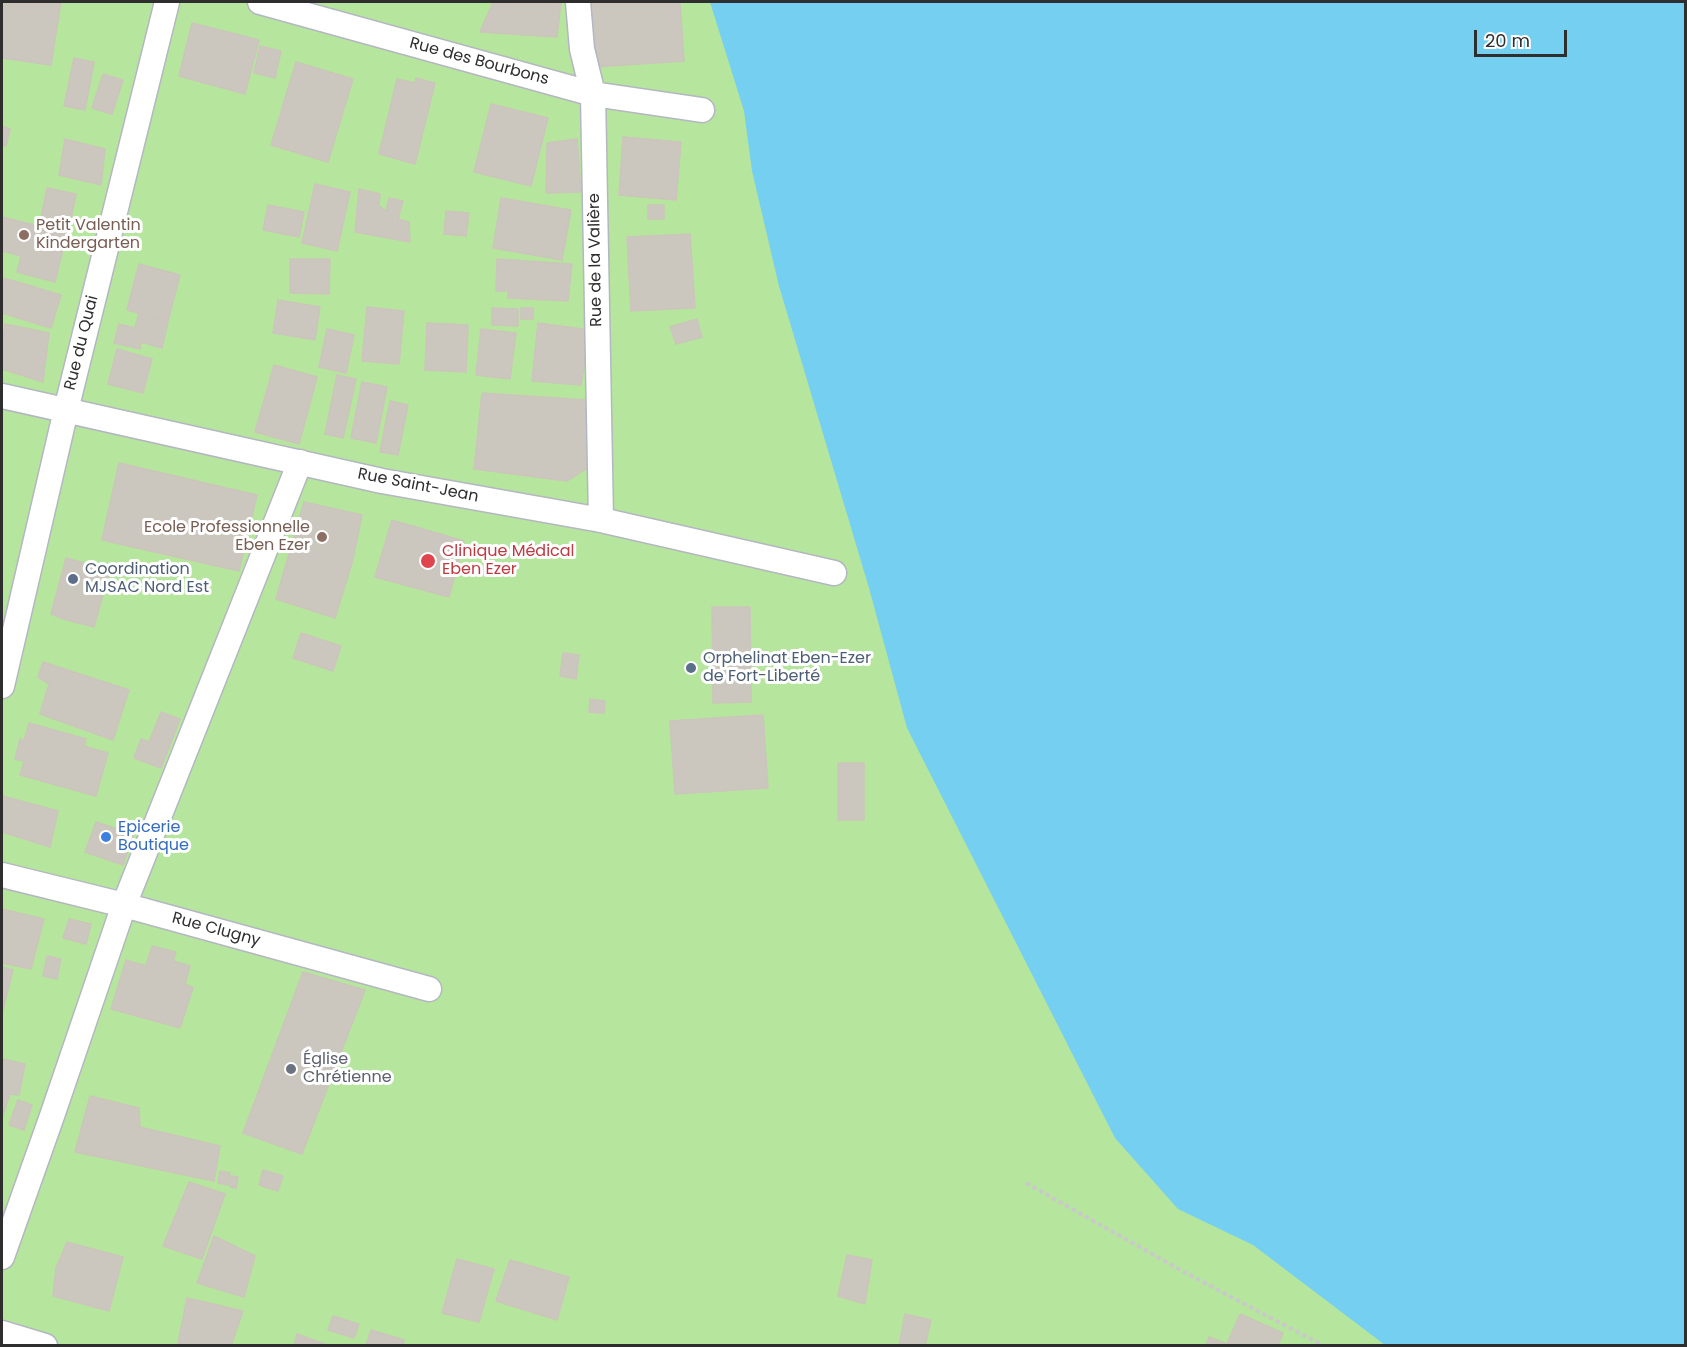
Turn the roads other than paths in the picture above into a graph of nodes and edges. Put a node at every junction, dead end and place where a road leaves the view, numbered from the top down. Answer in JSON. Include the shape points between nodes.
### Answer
{"nodes":[{"id":1,"x":167,"y":2,"type":"edge"},
{"id":2,"x":260,"y":2,"type":"edge"},
{"id":3,"x":578,"y":2,"type":"edge"},
{"id":4,"x":593,"y":94,"type":"junction"},
{"id":5,"x":702,"y":110,"type":"dead end"},
{"id":6,"x":2,"y":396,"type":"edge"},
{"id":7,"x":66,"y":410,"type":"junction"},
{"id":8,"x":300,"y":462,"type":"junction"},
{"id":9,"x":601,"y":520,"type":"junction"},
{"id":10,"x":834,"y":573,"type":"dead end"},
{"id":11,"x":2,"y":686,"type":"edge"},
{"id":12,"x":2,"y":875,"type":"edge"},
{"id":13,"x":124,"y":905,"type":"junction"},
{"id":14,"x":429,"y":989,"type":"dead end"},
{"id":15,"x":2,"y":1257,"type":"edge"},
{"id":16,"x":2,"y":1333,"type":"edge"},
{"id":17,"x":45,"y":1346,"type":"edge"}],
"edges":[{"from":1,"to":7,"type":"street","name":"Rue du Quai"},
{"from":2,"to":4,"type":"street","name":"Rue des Bourbons"},
{"from":3,"to":4,"type":"street","name":"Rue de la Valière","via":[[582,50]]},
{"from":4,"to":5,"type":"street","name":"Rue des Bourbons"},
{"from":4,"to":9,"type":"street","name":"Rue de la Valière"},
{"from":6,"to":7,"type":"street","name":"Rue Saint-Jean"},
{"from":7,"to":8,"type":"street","name":"Rue Saint-Jean"},
{"from":7,"to":11,"type":"street","name":"Rue du Quai"},
{"from":8,"to":9,"type":"street","name":"Rue Saint-Jean","via":[[382,481]]},
{"from":8,"to":13,"type":"street"},
{"from":9,"to":10,"type":"street","name":"Rue Saint-Jean"},
{"from":12,"to":13,"type":"street","name":"Rue Clugny"},
{"from":13,"to":14,"type":"street","name":"Rue Clugny"},
{"from":13,"to":15,"type":"street"},
{"from":16,"to":17,"type":"street"}]}
